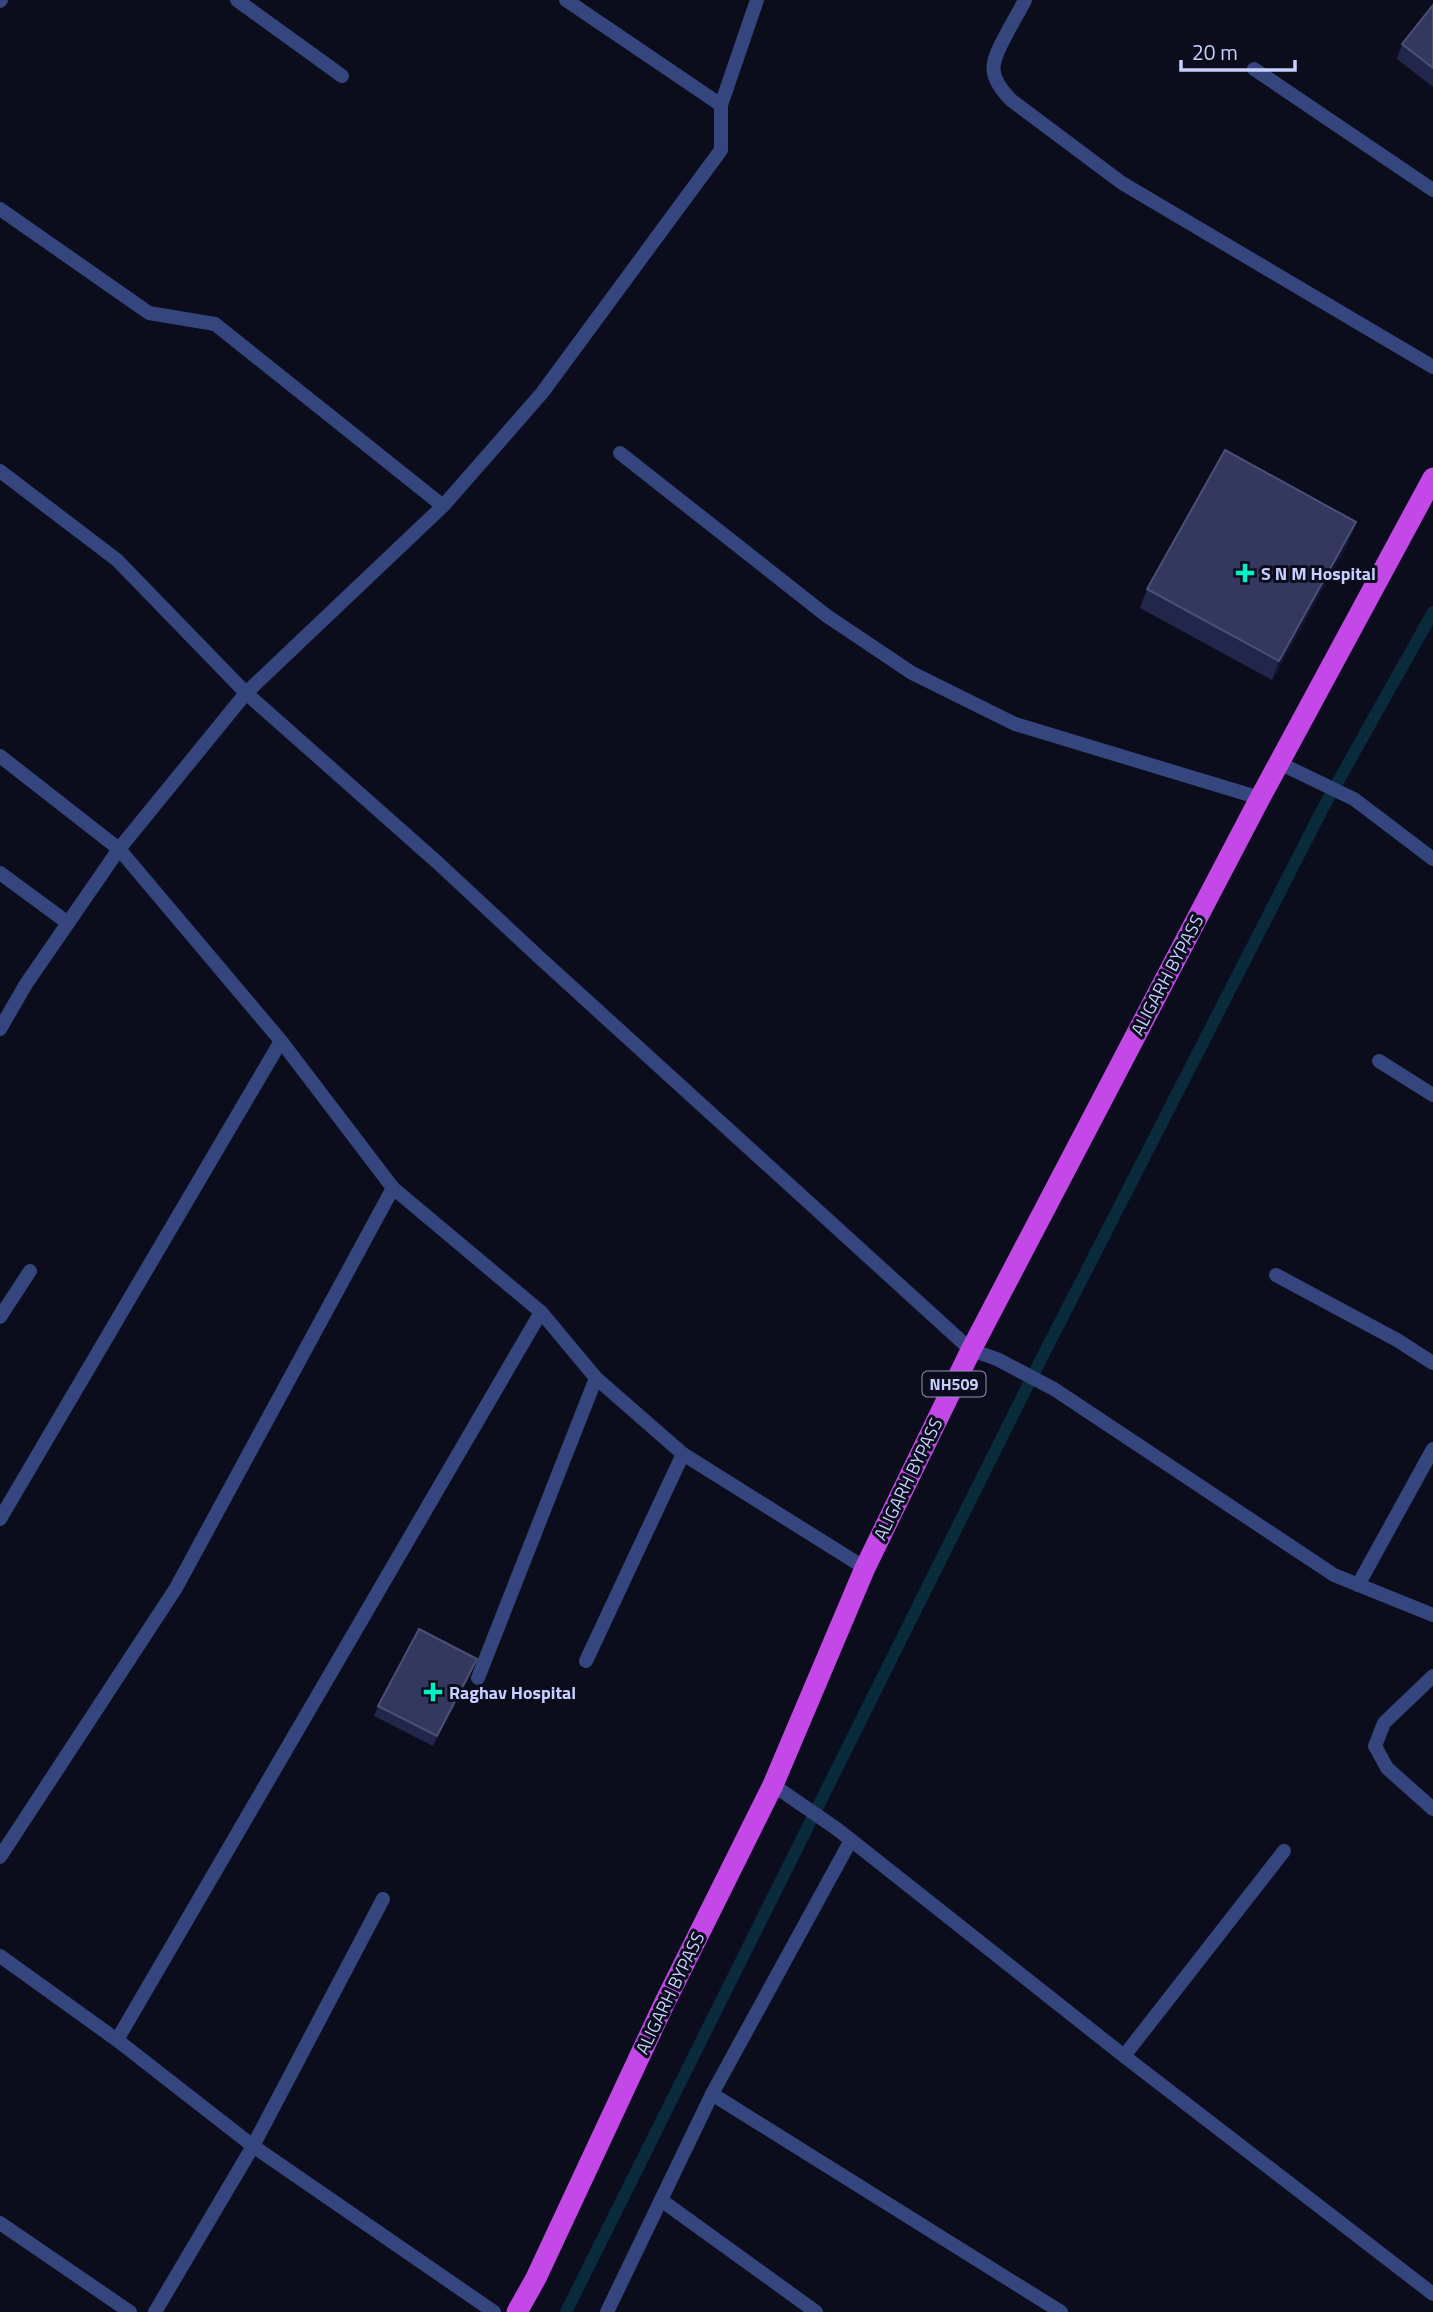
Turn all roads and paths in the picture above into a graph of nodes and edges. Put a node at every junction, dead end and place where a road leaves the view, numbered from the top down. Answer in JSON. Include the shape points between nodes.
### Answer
{"nodes":[{"id":1,"x":237,"y":0,"type":"edge"},
{"id":2,"x":566,"y":0,"type":"edge"},
{"id":3,"x":757,"y":0,"type":"edge"},
{"id":4,"x":1026,"y":0,"type":"edge"},
{"id":5,"x":1254,"y":69,"type":"dead end"},
{"id":6,"x":342,"y":76,"type":"dead end"},
{"id":7,"x":720,"y":105,"type":"junction"},
{"id":8,"x":1433,"y":190,"type":"edge"},
{"id":9,"x":0,"y":209,"type":"edge"},
{"id":10,"x":1433,"y":367,"type":"edge"},
{"id":11,"x":620,"y":453,"type":"dead end"},
{"id":12,"x":0,"y":471,"type":"edge"},
{"id":13,"x":1433,"y":478,"type":"edge"},
{"id":14,"x":443,"y":506,"type":"junction"},
{"id":15,"x":246,"y":693,"type":"junction"},
{"id":16,"x":0,"y":756,"type":"edge"},
{"id":17,"x":1279,"y":763,"type":"junction"},
{"id":18,"x":1260,"y":798,"type":"junction"},
{"id":19,"x":119,"y":849,"type":"junction"},
{"id":20,"x":1433,"y":859,"type":"edge"},
{"id":21,"x":0,"y":873,"type":"edge"},
{"id":22,"x":68,"y":923,"type":"junction"},
{"id":23,"x":0,"y":1029,"type":"edge"},
{"id":24,"x":281,"y":1041,"type":"junction"},
{"id":25,"x":1379,"y":1061,"type":"dead end"},
{"id":26,"x":1433,"y":1095,"type":"edge"},
{"id":27,"x":393,"y":1188,"type":"junction"},
{"id":28,"x":30,"y":1271,"type":"dead end"},
{"id":29,"x":1276,"y":1275,"type":"dead end"},
{"id":30,"x":541,"y":1312,"type":"junction"},
{"id":31,"x":0,"y":1317,"type":"edge"},
{"id":32,"x":971,"y":1350,"type":"junction"},
{"id":33,"x":1433,"y":1363,"type":"edge"},
{"id":34,"x":596,"y":1378,"type":"junction"},
{"id":35,"x":1433,"y":1449,"type":"edge"},
{"id":36,"x":683,"y":1454,"type":"junction"},
{"id":37,"x":0,"y":1519,"type":"edge"},
{"id":38,"x":865,"y":1568,"type":"junction"},
{"id":39,"x":1358,"y":1585,"type":"junction"},
{"id":40,"x":1433,"y":1615,"type":"edge"},
{"id":41,"x":586,"y":1661,"type":"dead end"},
{"id":42,"x":1433,"y":1676,"type":"edge"},
{"id":43,"x":478,"y":1678,"type":"edge"},
{"id":44,"x":773,"y":1784,"type":"junction"},
{"id":45,"x":1433,"y":1809,"type":"edge"},
{"id":46,"x":851,"y":1840,"type":"junction"},
{"id":47,"x":1284,"y":1852,"type":"dead end"},
{"id":48,"x":0,"y":1857,"type":"edge"},
{"id":49,"x":383,"y":1899,"type":"dead end"},
{"id":50,"x":0,"y":1956,"type":"edge"},
{"id":51,"x":117,"y":2040,"type":"junction"},
{"id":52,"x":1124,"y":2056,"type":"junction"},
{"id":53,"x":712,"y":2094,"type":"junction"},
{"id":54,"x":253,"y":2146,"type":"junction"},
{"id":55,"x":661,"y":2200,"type":"junction"},
{"id":56,"x":0,"y":2223,"type":"edge"},
{"id":57,"x":1433,"y":2294,"type":"edge"},
{"id":58,"x":130,"y":2312,"type":"edge"},
{"id":59,"x":155,"y":2312,"type":"edge"},
{"id":60,"x":494,"y":2312,"type":"edge"},
{"id":61,"x":517,"y":2312,"type":"edge"},
{"id":62,"x":607,"y":2312,"type":"edge"},
{"id":63,"x":816,"y":2312,"type":"edge"},
{"id":64,"x":1061,"y":2312,"type":"edge"}],
"edges":[{"from":1,"to":6,"type":"street"},
{"from":2,"to":7,"type":"street"},
{"from":3,"to":7,"type":"street"},
{"from":4,"to":10,"type":"street","via":[[993,57],[998,87],[1011,100],[1122,183]]},
{"from":5,"to":8,"type":"street"},
{"from":7,"to":14,"type":"street","via":[[721,150],[542,393]]},
{"from":9,"to":14,"type":"street","via":[[149,313],[215,324]]},
{"from":11,"to":18,"type":"street","via":[[827,617],[912,673],[1015,724]]},
{"from":12,"to":15,"type":"street","via":[[117,560]]},
{"from":13,"to":17,"type":"highway","name":"ALIGARH BYPASS","number":"NH509"},
{"from":14,"to":15,"type":"street"},
{"from":15,"to":19,"type":"street"},
{"from":15,"to":32,"type":"street"},
{"from":16,"to":19,"type":"street"},
{"from":17,"to":18,"type":"highway","name":"ALIGARH BYPASS","number":"NH509"},
{"from":17,"to":20,"type":"street","via":[[1354,799]]},
{"from":18,"to":32,"type":"highway","name":"ALIGARH BYPASS","number":"NH509"},
{"from":19,"to":22,"type":"street"},
{"from":19,"to":24,"type":"street"},
{"from":21,"to":22,"type":"street"},
{"from":22,"to":23,"type":"street"},
{"from":24,"to":27,"type":"street"},
{"from":24,"to":37,"type":"street"},
{"from":25,"to":26,"type":"street"},
{"from":27,"to":30,"type":"street"},
{"from":27,"to":48,"type":"street","via":[[176,1588]]},
{"from":28,"to":31,"type":"street"},
{"from":29,"to":33,"type":"street"},
{"from":30,"to":34,"type":"street"},
{"from":30,"to":51,"type":"street"},
{"from":32,"to":38,"type":"highway","name":"ALIGARH BYPASS","number":"NH509"},
{"from":32,"to":39,"type":"street","via":[[1054,1389],[1334,1575]]},
{"from":34,"to":36,"type":"street"},
{"from":34,"to":43,"type":"street"},
{"from":35,"to":39,"type":"street"},
{"from":36,"to":38,"type":"street"},
{"from":36,"to":41,"type":"street"},
{"from":38,"to":44,"type":"highway","name":"ALIGARH BYPASS","number":"NH509"},
{"from":39,"to":40,"type":"street"},
{"from":42,"to":45,"type":"street","via":[[1384,1723],[1376,1746],[1387,1768]]},
{"from":44,"to":46,"type":"street"},
{"from":44,"to":61,"type":"highway","name":"ALIGARH BYPASS","number":"NH509"},
{"from":46,"to":52,"type":"street"},
{"from":46,"to":53,"type":"street"},
{"from":47,"to":52,"type":"street"},
{"from":49,"to":54,"type":"street"},
{"from":50,"to":51,"type":"street"},
{"from":51,"to":54,"type":"street"},
{"from":52,"to":57,"type":"street"},
{"from":53,"to":55,"type":"street"},
{"from":53,"to":64,"type":"street"},
{"from":54,"to":59,"type":"street"},
{"from":54,"to":60,"type":"street"},
{"from":55,"to":62,"type":"street"},
{"from":55,"to":63,"type":"street"},
{"from":56,"to":58,"type":"street"}]}
